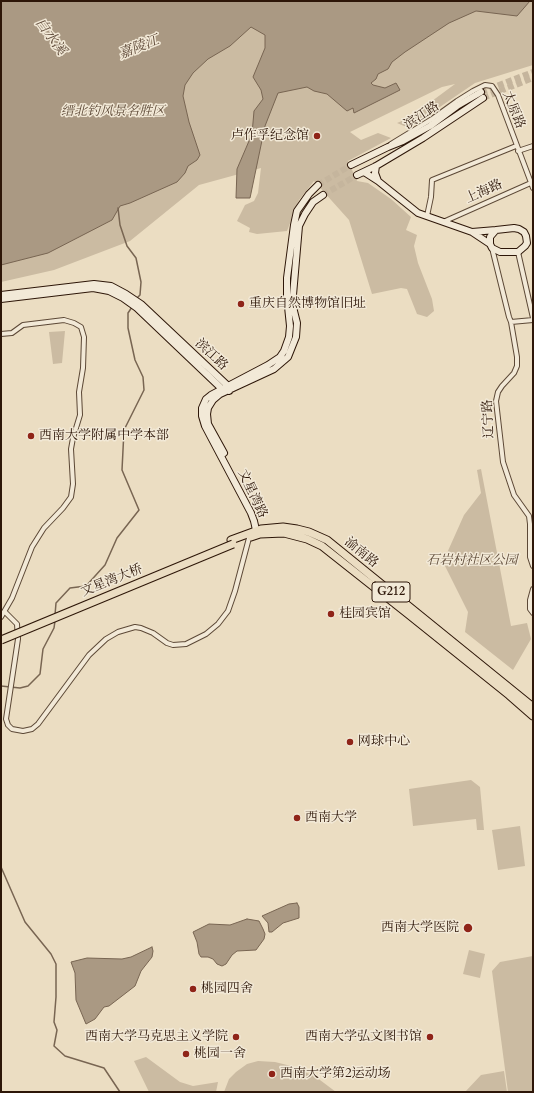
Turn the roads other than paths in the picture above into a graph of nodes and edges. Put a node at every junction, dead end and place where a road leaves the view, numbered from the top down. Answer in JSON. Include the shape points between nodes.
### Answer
{"nodes":[{"id":1,"x":516,"y":146,"type":"junction"},
{"id":2,"x":533,"y":146,"type":"edge"},
{"id":3,"x":388,"y":147,"type":"junction"},
{"id":4,"x":518,"y":151,"type":"junction"},
{"id":5,"x":351,"y":165,"type":"tunnel mouth"},
{"id":6,"x":376,"y":166,"type":"junction"},
{"id":7,"x":364,"y":172,"type":"junction"},
{"id":8,"x":357,"y":175,"type":"tunnel mouth"},
{"id":9,"x":378,"y":181,"type":"junction"},
{"id":10,"x":532,"y":182,"type":"edge"},
{"id":11,"x":318,"y":185,"type":"tunnel mouth"},
{"id":12,"x":533,"y":188,"type":"edge"},
{"id":13,"x":323,"y":195,"type":"tunnel mouth"},
{"id":14,"x":427,"y":216,"type":"junction"},
{"id":15,"x":443,"y":222,"type":"junction"},
{"id":16,"x":496,"y":230,"type":"junction"},
{"id":17,"x":472,"y":232,"type":"junction"},
{"id":18,"x":530,"y":239,"type":"edge"},
{"id":19,"x":491,"y":246,"type":"junction"},
{"id":20,"x":518,"y":252,"type":"junction"},
{"id":21,"x":94,"y":286,"type":"junction"},
{"id":22,"x":1,"y":295,"type":"edge"},
{"id":23,"x":1,"y":299,"type":"edge"},
{"id":24,"x":533,"y":319,"type":"edge"},
{"id":25,"x":511,"y":322,"type":"junction"},
{"id":26,"x":1,"y":334,"type":"edge"},
{"id":27,"x":169,"y":335,"type":"junction"},
{"id":28,"x":221,"y":388,"type":"junction"},
{"id":29,"x":228,"y":388,"type":"junction"},
{"id":30,"x":259,"y":531,"type":"junction"},
{"id":31,"x":250,"y":538,"type":"junction"},
{"id":32,"x":232,"y":542,"type":"junction"},
{"id":33,"x":533,"y":566,"type":"edge"},
{"id":34,"x":533,"y":589,"type":"edge"},
{"id":35,"x":5,"y":612,"type":"junction"},
{"id":36,"x":533,"y":613,"type":"edge"},
{"id":37,"x":1,"y":617,"type":"edge"},
{"id":38,"x":1,"y":635,"type":"edge"},
{"id":39,"x":1,"y":640,"type":"edge"},
{"id":40,"x":533,"y":707,"type":"edge"},
{"id":41,"x":533,"y":716,"type":"edge"}],
"edges":[{"from":1,"to":3,"type":"street","name":"太原路","via":[[498,95],[492,86],[485,85],[457,100]]},
{"from":1,"to":4,"type":"street","name":"太原路"},
{"from":1,"to":14,"type":"street","via":[[432,180]]},
{"from":2,"to":4,"type":"street"},
{"from":3,"to":5,"type":"main road","name":"滨江路"},
{"from":3,"to":6,"type":"main road","name":"滨江路","via":[[482,95],[423,138]]},
{"from":4,"to":10,"type":"street","name":"太原路"},
{"from":6,"to":7,"type":"main road","name":"滨江路"},
{"from":6,"to":9,"type":"main road"},
{"from":7,"to":8,"type":"main road","name":"滨江路"},
{"from":7,"to":9,"type":"main road"},
{"from":9,"to":14,"type":"main road"},
{"from":10,"to":12,"type":"street","name":"太原路"},
{"from":10,"to":15,"type":"street","name":"上海路"},
{"from":11,"to":29,"type":"main road","name":"文星湾路","via":[[297,211],[294,225],[287,278],[290,326],[287,346],[276,361]]},
{"from":13,"to":29,"type":"main road","name":"文星湾路","via":[[313,202],[299,226],[293,278],[296,337],[288,357],[274,369]]},
{"from":14,"to":15,"type":"main road"},
{"from":15,"to":17,"type":"main road"},
{"from":16,"to":17,"type":"main road"},
{"from":16,"to":18,"type":"main road","via":[[519,229]]},
{"from":16,"to":19,"type":"main road","via":[[490,237]]},
{"from":17,"to":19,"type":"main road"},
{"from":18,"to":20,"type":"main road"},
{"from":19,"to":20,"type":"main road","via":[[500,252]]},
{"from":19,"to":25,"type":"street","name":"辽宁路"},
{"from":20,"to":24,"type":"street"},
{"from":21,"to":22,"type":"main road","name":"滨江路"},
{"from":21,"to":23,"type":"main road","name":"滨江路"},
{"from":21,"to":27,"type":"main road","name":"滨江路","via":[[123,298]]},
{"from":24,"to":25,"type":"street"},
{"from":25,"to":33,"type":"street","name":"辽宁路","via":[[517,366],[498,392],[496,401],[503,462],[514,495],[526,512],[530,524],[529,547]]},
{"from":26,"to":35,"type":"street","via":[[12,333],[23,325],[64,320],[81,327],[84,337],[79,392],[80,416],[71,449],[71,497],[44,528],[32,547]]},
{"from":27,"to":28,"type":"main road","name":"滨江路"},
{"from":27,"to":29,"type":"main road","name":"滨江路"},
{"from":28,"to":29,"type":"main road","name":"文星湾路"},
{"from":28,"to":30,"type":"main road","name":"文星湾路","via":[[206,400],[202,408],[203,421]]},
{"from":29,"to":30,"type":"main road","name":"文星湾路","via":[[213,400],[208,408],[208,424],[256,515]]},
{"from":30,"to":31,"type":"highway","name":"渝南路","number":"G212"},
{"from":30,"to":32,"type":"highway","name":"渝南路","number":"G212"},
{"from":30,"to":40,"type":"highway","name":"渝南路","number":"G212","via":[[283,527],[309,532],[327,540]]},
{"from":30,"to":41,"type":"highway","name":"渝南路","number":"G212","via":[[295,535],[322,546]]},
{"from":31,"to":32,"type":"highway","name":"渝南路","number":"G212"},
{"from":31,"to":35,"type":"street","via":[[228,611],[218,624],[206,634],[186,644],[167,643],[141,628],[126,628],[118,632],[89,655],[38,724],[32,729],[22,731],[8,725],[6,719],[18,639],[17,624]]},
{"from":32,"to":38,"type":"highway","name":"文星湾大桥","number":"G212"},
{"from":32,"to":39,"type":"highway","name":"文星湾大桥","number":"G212","bridge":true},
{"from":34,"to":36,"type":"street","via":[[530,600],[530,609]]},
{"from":35,"to":37,"type":"street"}]}
